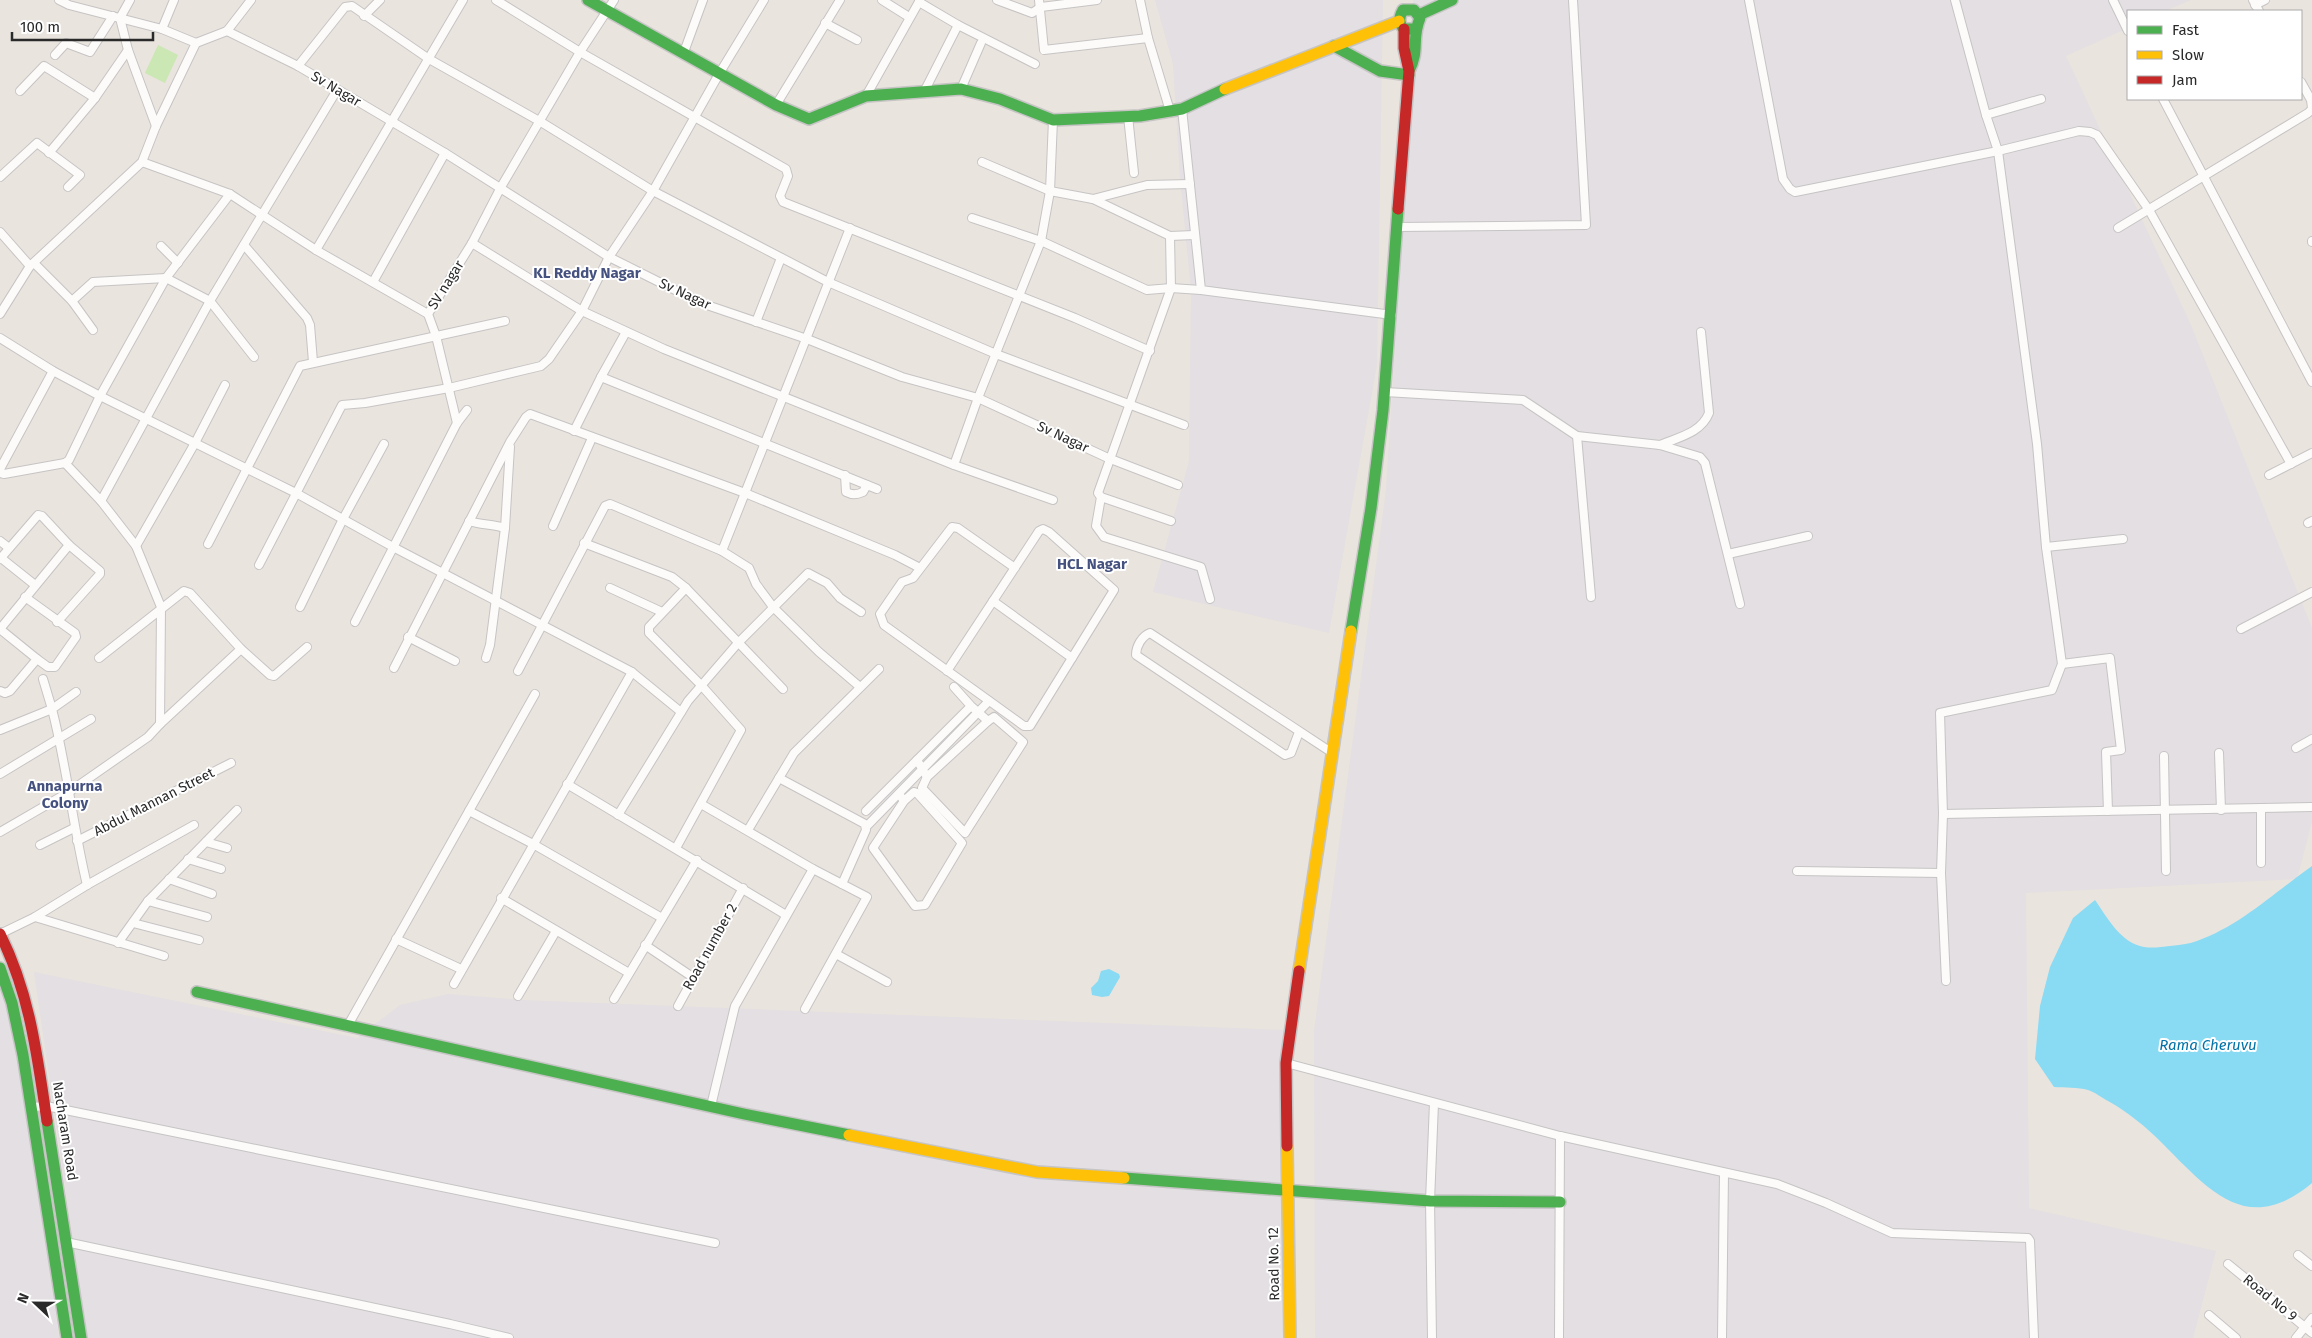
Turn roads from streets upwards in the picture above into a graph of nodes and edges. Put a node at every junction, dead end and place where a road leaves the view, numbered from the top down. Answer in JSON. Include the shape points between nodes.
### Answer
{"nodes":[{"id":1,"x":59,"y":0,"type":"edge"},
{"id":2,"x":130,"y":0,"type":"edge"},
{"id":3,"x":174,"y":0,"type":"edge"},
{"id":4,"x":251,"y":0,"type":"edge"},
{"id":5,"x":380,"y":0,"type":"edge"},
{"id":6,"x":463,"y":0,"type":"edge"},
{"id":7,"x":496,"y":0,"type":"edge"},
{"id":8,"x":588,"y":0,"type":"edge"},
{"id":9,"x":614,"y":0,"type":"edge"},
{"id":10,"x":703,"y":0,"type":"edge"},
{"id":11,"x":764,"y":0,"type":"edge"},
{"id":12,"x":840,"y":0,"type":"edge"},
{"id":13,"x":882,"y":0,"type":"edge"},
{"id":14,"x":997,"y":0,"type":"edge"},
{"id":15,"x":1097,"y":0,"type":"edge"},
{"id":16,"x":1140,"y":0,"type":"edge"},
{"id":17,"x":1452,"y":0,"type":"edge"},
{"id":18,"x":1573,"y":0,"type":"edge"},
{"id":19,"x":1750,"y":0,"type":"edge"},
{"id":20,"x":1955,"y":0,"type":"edge"},
{"id":21,"x":2113,"y":0,"type":"edge"},
{"id":22,"x":2265,"y":0,"type":"edge"},
{"id":23,"x":919,"y":1,"type":"edge"},
{"id":24,"x":70,"y":2,"type":"edge"},
{"id":25,"x":347,"y":3,"type":"edge"},
{"id":26,"x":1040,"y":3,"type":"edge"},
{"id":27,"x":2256,"y":5,"type":"edge"},
{"id":28,"x":608,"y":11,"type":"junction"},
{"id":29,"x":1408,"y":14,"type":"edge"},
{"id":30,"x":364,"y":16,"type":"junction"},
{"id":31,"x":116,"y":17,"type":"junction"},
{"id":32,"x":909,"y":17,"type":"junction"},
{"id":33,"x":826,"y":23,"type":"junction"},
{"id":34,"x":958,"y":25,"type":"junction"},
{"id":35,"x":162,"y":29,"type":"junction"},
{"id":36,"x":2127,"y":29,"type":"edge"},
{"id":37,"x":227,"y":31,"type":"junction"},
{"id":38,"x":1148,"y":38,"type":"junction"},
{"id":39,"x":857,"y":40,"type":"dead end"},
{"id":40,"x":196,"y":43,"type":"junction"},
{"id":41,"x":981,"y":43,"type":"dead end"},
{"id":42,"x":1334,"y":46,"type":"junction"},
{"id":43,"x":128,"y":50,"type":"junction"},
{"id":44,"x":580,"y":52,"type":"junction"},
{"id":45,"x":684,"y":52,"type":"junction"},
{"id":46,"x":55,"y":55,"type":"dead end"},
{"id":47,"x":430,"y":59,"type":"junction"},
{"id":48,"x":1036,"y":64,"type":"dead end"},
{"id":49,"x":298,"y":66,"type":"junction"},
{"id":50,"x":1409,"y":73,"type":"junction"},
{"id":51,"x":719,"y":74,"type":"junction"},
{"id":52,"x":2302,"y":84,"type":"edge"},
{"id":53,"x":961,"y":89,"type":"junction"},
{"id":54,"x":20,"y":90,"type":"dead end"},
{"id":55,"x":337,"y":90,"type":"junction"},
{"id":56,"x":925,"y":90,"type":"junction"},
{"id":57,"x":866,"y":96,"type":"junction"},
{"id":58,"x":95,"y":98,"type":"junction"},
{"id":59,"x":2041,"y":99,"type":"dead end"},
{"id":60,"x":2164,"y":100,"type":"edge"},
{"id":61,"x":776,"y":105,"type":"junction"},
{"id":62,"x":2312,"y":108,"type":"edge"},
{"id":63,"x":1182,"y":109,"type":"junction"},
{"id":64,"x":1170,"y":111,"type":"junction"},
{"id":65,"x":1986,"y":115,"type":"junction"},
{"id":66,"x":1128,"y":116,"type":"junction"},
{"id":67,"x":696,"y":117,"type":"junction"},
{"id":68,"x":1053,"y":120,"type":"junction"},
{"id":69,"x":392,"y":122,"type":"junction"},
{"id":70,"x":541,"y":122,"type":"junction"},
{"id":71,"x":156,"y":126,"type":"junction"},
{"id":72,"x":1998,"y":151,"type":"junction"},
{"id":73,"x":49,"y":153,"type":"junction"},
{"id":74,"x":445,"y":153,"type":"junction"},
{"id":75,"x":142,"y":162,"type":"junction"},
{"id":76,"x":982,"y":162,"type":"dead end"},
{"id":77,"x":1134,"y":173,"type":"dead end"},
{"id":78,"x":0,"y":177,"type":"edge"},
{"id":79,"x":2203,"y":178,"type":"junction"},
{"id":80,"x":1190,"y":184,"type":"junction"},
{"id":81,"x":68,"y":187,"type":"dead end"},
{"id":82,"x":501,"y":187,"type":"junction"},
{"id":83,"x":653,"y":191,"type":"junction"},
{"id":84,"x":1050,"y":191,"type":"junction"},
{"id":85,"x":230,"y":194,"type":"junction"},
{"id":86,"x":1093,"y":198,"type":"junction"},
{"id":87,"x":2149,"y":210,"type":"junction"},
{"id":88,"x":262,"y":214,"type":"junction"},
{"id":89,"x":972,"y":218,"type":"dead end"},
{"id":90,"x":1398,"y":227,"type":"junction"},
{"id":91,"x":850,"y":228,"type":"junction"},
{"id":92,"x":2118,"y":228,"type":"dead end"},
{"id":93,"x":0,"y":232,"type":"edge"},
{"id":94,"x":1194,"y":235,"type":"junction"},
{"id":95,"x":1170,"y":236,"type":"junction"},
{"id":96,"x":1041,"y":241,"type":"junction"},
{"id":97,"x":472,"y":244,"type":"junction"},
{"id":98,"x":244,"y":245,"type":"junction"},
{"id":99,"x":161,"y":246,"type":"dead end"},
{"id":100,"x":316,"y":250,"type":"junction"},
{"id":101,"x":610,"y":257,"type":"junction"},
{"id":102,"x":781,"y":258,"type":"junction"},
{"id":103,"x":178,"y":263,"type":"junction"},
{"id":104,"x":32,"y":264,"type":"junction"},
{"id":105,"x":166,"y":278,"type":"junction"},
{"id":106,"x":373,"y":282,"type":"junction"},
{"id":107,"x":828,"y":282,"type":"junction"},
{"id":108,"x":1171,"y":288,"type":"junction"},
{"id":109,"x":1201,"y":290,"type":"junction"},
{"id":110,"x":1020,"y":298,"type":"junction"},
{"id":111,"x":72,"y":301,"type":"junction"},
{"id":112,"x":210,"y":301,"type":"junction"},
{"id":113,"x":582,"y":311,"type":"junction"},
{"id":114,"x":0,"y":314,"type":"edge"},
{"id":115,"x":428,"y":314,"type":"junction"},
{"id":116,"x":1392,"y":315,"type":"junction"},
{"id":117,"x":505,"y":320,"type":"dead end"},
{"id":118,"x":756,"y":322,"type":"junction"},
{"id":119,"x":93,"y":330,"type":"dead end"},
{"id":120,"x":626,"y":332,"type":"junction"},
{"id":121,"x":1700,"y":332,"type":"dead end"},
{"id":122,"x":436,"y":336,"type":"junction"},
{"id":123,"x":0,"y":338,"type":"edge"},
{"id":124,"x":807,"y":340,"type":"junction"},
{"id":125,"x":1150,"y":351,"type":"junction"},
{"id":126,"x":996,"y":354,"type":"junction"},
{"id":127,"x":254,"y":357,"type":"dead end"},
{"id":128,"x":313,"y":362,"type":"junction"},
{"id":129,"x":53,"y":371,"type":"junction"},
{"id":130,"x":601,"y":377,"type":"junction"},
{"id":131,"x":2312,"y":382,"type":"edge"},
{"id":132,"x":225,"y":385,"type":"dead end"},
{"id":133,"x":449,"y":388,"type":"junction"},
{"id":134,"x":1385,"y":392,"type":"junction"},
{"id":135,"x":100,"y":396,"type":"junction"},
{"id":136,"x":784,"y":397,"type":"junction"},
{"id":137,"x":978,"y":398,"type":"junction"},
{"id":138,"x":1130,"y":404,"type":"junction"},
{"id":139,"x":467,"y":410,"type":"dead end"},
{"id":140,"x":147,"y":418,"type":"junction"},
{"id":141,"x":458,"y":423,"type":"junction"},
{"id":142,"x":1184,"y":426,"type":"dead end"},
{"id":143,"x":574,"y":431,"type":"junction"},
{"id":144,"x":1577,"y":436,"type":"junction"},
{"id":145,"x":592,"y":438,"type":"junction"},
{"id":146,"x":510,"y":442,"type":"junction"},
{"id":147,"x":766,"y":442,"type":"junction"},
{"id":148,"x":195,"y":443,"type":"junction"},
{"id":149,"x":384,"y":444,"type":"dead end"},
{"id":150,"x":1660,"y":445,"type":"junction"},
{"id":151,"x":2312,"y":453,"type":"edge"},
{"id":152,"x":1108,"y":458,"type":"junction"},
{"id":153,"x":65,"y":463,"type":"junction"},
{"id":154,"x":2291,"y":464,"type":"junction"},
{"id":155,"x":954,"y":465,"type":"junction"},
{"id":156,"x":246,"y":468,"type":"junction"},
{"id":157,"x":0,"y":469,"type":"edge"},
{"id":158,"x":0,"y":473,"type":"edge"},
{"id":159,"x":844,"y":475,"type":"junction"},
{"id":160,"x":2268,"y":475,"type":"dead end"},
{"id":161,"x":867,"y":484,"type":"junction"},
{"id":162,"x":1178,"y":485,"type":"dead end"},
{"id":163,"x":877,"y":489,"type":"dead end"},
{"id":164,"x":296,"y":493,"type":"junction"},
{"id":165,"x":745,"y":493,"type":"junction"},
{"id":166,"x":1101,"y":497,"type":"junction"},
{"id":167,"x":101,"y":500,"type":"junction"},
{"id":168,"x":1053,"y":500,"type":"dead end"},
{"id":169,"x":343,"y":519,"type":"junction"},
{"id":170,"x":469,"y":521,"type":"junction"},
{"id":171,"x":1171,"y":521,"type":"dead end"},
{"id":172,"x":553,"y":526,"type":"dead end"},
{"id":173,"x":505,"y":528,"type":"junction"},
{"id":174,"x":1808,"y":536,"type":"dead end"},
{"id":175,"x":2123,"y":539,"type":"dead end"},
{"id":176,"x":0,"y":541,"type":"edge"},
{"id":177,"x":584,"y":542,"type":"junction"},
{"id":178,"x":208,"y":544,"type":"dead end"},
{"id":179,"x":69,"y":545,"type":"junction"},
{"id":180,"x":136,"y":546,"type":"junction"},
{"id":181,"x":2046,"y":547,"type":"junction"},
{"id":182,"x":9,"y":548,"type":"junction"},
{"id":183,"x":393,"y":548,"type":"junction"},
{"id":184,"x":722,"y":551,"type":"junction"},
{"id":185,"x":1728,"y":554,"type":"junction"},
{"id":186,"x":0,"y":558,"type":"edge"},
{"id":187,"x":259,"y":565,"type":"dead end"},
{"id":188,"x":920,"y":568,"type":"junction"},
{"id":189,"x":1014,"y":568,"type":"junction"},
{"id":190,"x":442,"y":572,"type":"junction"},
{"id":191,"x":35,"y":585,"type":"junction"},
{"id":192,"x":610,"y":588,"type":"dead end"},
{"id":193,"x":686,"y":588,"type":"junction"},
{"id":194,"x":2312,"y":592,"type":"edge"},
{"id":195,"x":25,"y":597,"type":"junction"},
{"id":196,"x":1591,"y":597,"type":"dead end"},
{"id":197,"x":1210,"y":599,"type":"dead end"},
{"id":198,"x":495,"y":601,"type":"junction"},
{"id":199,"x":993,"y":601,"type":"junction"},
{"id":200,"x":1740,"y":604,"type":"dead end"},
{"id":201,"x":161,"y":606,"type":"junction"},
{"id":202,"x":300,"y":607,"type":"dead end"},
{"id":203,"x":773,"y":607,"type":"junction"},
{"id":204,"x":662,"y":612,"type":"junction"},
{"id":205,"x":861,"y":612,"type":"dead end"},
{"id":206,"x":57,"y":622,"type":"junction"},
{"id":207,"x":355,"y":622,"type":"dead end"},
{"id":208,"x":542,"y":624,"type":"junction"},
{"id":209,"x":0,"y":629,"type":"edge"},
{"id":210,"x":2241,"y":629,"type":"dead end"},
{"id":211,"x":408,"y":637,"type":"junction"},
{"id":212,"x":738,"y":643,"type":"junction"},
{"id":213,"x":307,"y":647,"type":"dead end"},
{"id":214,"x":241,"y":649,"type":"junction"},
{"id":215,"x":99,"y":658,"type":"dead end"},
{"id":216,"x":486,"y":658,"type":"dead end"},
{"id":217,"x":1072,"y":658,"type":"junction"},
{"id":218,"x":37,"y":659,"type":"junction"},
{"id":219,"x":455,"y":661,"type":"dead end"},
{"id":220,"x":2062,"y":664,"type":"junction"},
{"id":221,"x":394,"y":668,"type":"dead end"},
{"id":222,"x":879,"y":668,"type":"dead end"},
{"id":223,"x":518,"y":671,"type":"dead end"},
{"id":224,"x":947,"y":671,"type":"junction"},
{"id":225,"x":632,"y":672,"type":"junction"},
{"id":226,"x":43,"y":679,"type":"dead end"},
{"id":227,"x":701,"y":685,"type":"junction"},
{"id":228,"x":860,"y":687,"type":"junction"},
{"id":229,"x":954,"y":687,"type":"dead end"},
{"id":230,"x":783,"y":689,"type":"dead end"},
{"id":231,"x":0,"y":690,"type":"edge"},
{"id":232,"x":76,"y":692,"type":"dead end"},
{"id":233,"x":536,"y":694,"type":"dead end"},
{"id":234,"x":990,"y":701,"type":"junction"},
{"id":235,"x":971,"y":706,"type":"junction"},
{"id":236,"x":52,"y":709,"type":"junction"},
{"id":237,"x":681,"y":712,"type":"junction"},
{"id":238,"x":979,"y":714,"type":"junction"},
{"id":239,"x":91,"y":720,"type":"dead end"},
{"id":240,"x":988,"y":721,"type":"junction"},
{"id":241,"x":160,"y":724,"type":"junction"},
{"id":242,"x":0,"y":730,"type":"edge"},
{"id":243,"x":1299,"y":732,"type":"junction"},
{"id":244,"x":59,"y":738,"type":"junction"},
{"id":245,"x":2312,"y":739,"type":"edge"},
{"id":246,"x":2296,"y":748,"type":"dead end"},
{"id":247,"x":1331,"y":752,"type":"junction"},
{"id":248,"x":2220,"y":753,"type":"dead end"},
{"id":249,"x":2164,"y":756,"type":"dead end"},
{"id":250,"x":918,"y":760,"type":"junction"},
{"id":251,"x":232,"y":763,"type":"dead end"},
{"id":252,"x":0,"y":774,"type":"edge"},
{"id":253,"x":925,"y":774,"type":"junction"},
{"id":254,"x":779,"y":778,"type":"junction"},
{"id":255,"x":567,"y":784,"type":"junction"},
{"id":256,"x":69,"y":792,"type":"junction"},
{"id":257,"x":899,"y":794,"type":"junction"},
{"id":258,"x":904,"y":801,"type":"junction"},
{"id":259,"x":701,"y":804,"type":"junction"},
{"id":260,"x":2312,"y":807,"type":"edge"},
{"id":261,"x":2261,"y":808,"type":"junction"},
{"id":262,"x":237,"y":810,"type":"dead end"},
{"id":263,"x":2221,"y":810,"type":"junction"},
{"id":264,"x":469,"y":811,"type":"junction"},
{"id":265,"x":866,"y":811,"type":"dead end"},
{"id":266,"x":2165,"y":811,"type":"junction"},
{"id":267,"x":2108,"y":812,"type":"junction"},
{"id":268,"x":1943,"y":814,"type":"junction"},
{"id":269,"x":618,"y":815,"type":"junction"},
{"id":270,"x":194,"y":825,"type":"dead end"},
{"id":271,"x":866,"y":827,"type":"junction"},
{"id":272,"x":74,"y":828,"type":"junction"},
{"id":273,"x":748,"y":830,"type":"junction"},
{"id":274,"x":0,"y":832,"type":"edge"},
{"id":275,"x":77,"y":841,"type":"junction"},
{"id":276,"x":206,"y":842,"type":"junction"},
{"id":277,"x":533,"y":844,"type":"junction"},
{"id":278,"x":40,"y":845,"type":"dead end"},
{"id":279,"x":227,"y":848,"type":"dead end"},
{"id":280,"x":676,"y":848,"type":"junction"},
{"id":281,"x":188,"y":859,"type":"junction"},
{"id":282,"x":697,"y":860,"type":"junction"},
{"id":283,"x":2261,"y":863,"type":"dead end"},
{"id":284,"x":221,"y":869,"type":"dead end"},
{"id":285,"x":813,"y":869,"type":"junction"},
{"id":286,"x":1797,"y":871,"type":"dead end"},
{"id":287,"x":2166,"y":871,"type":"dead end"},
{"id":288,"x":1941,"y":873,"type":"junction"},
{"id":289,"x":169,"y":879,"type":"junction"},
{"id":290,"x":842,"y":884,"type":"junction"},
{"id":291,"x":87,"y":885,"type":"junction"},
{"id":292,"x":743,"y":888,"type":"junction"},
{"id":293,"x":212,"y":894,"type":"dead end"},
{"id":294,"x":501,"y":898,"type":"junction"},
{"id":295,"x":148,"y":901,"type":"junction"},
{"id":296,"x":786,"y":915,"type":"junction"},
{"id":297,"x":207,"y":916,"type":"dead end"},
{"id":298,"x":35,"y":917,"type":"junction"},
{"id":299,"x":662,"y":918,"type":"junction"},
{"id":300,"x":132,"y":923,"type":"junction"},
{"id":301,"x":556,"y":931,"type":"junction"},
{"id":302,"x":0,"y":934,"type":"edge"},
{"id":303,"x":396,"y":939,"type":"junction"},
{"id":304,"x":199,"y":940,"type":"dead end"},
{"id":305,"x":118,"y":943,"type":"junction"},
{"id":306,"x":646,"y":945,"type":"junction"},
{"id":307,"x":836,"y":954,"type":"junction"},
{"id":308,"x":164,"y":956,"type":"dead end"},
{"id":309,"x":0,"y":968,"type":"edge"},
{"id":310,"x":461,"y":969,"type":"junction"},
{"id":311,"x":629,"y":973,"type":"junction"},
{"id":312,"x":694,"y":978,"type":"junction"},
{"id":313,"x":1946,"y":981,"type":"dead end"},
{"id":314,"x":887,"y":982,"type":"dead end"},
{"id":315,"x":454,"y":984,"type":"dead end"},
{"id":316,"x":197,"y":992,"type":"dead end"},
{"id":317,"x":518,"y":996,"type":"dead end"},
{"id":318,"x":614,"y":998,"type":"dead end"},
{"id":319,"x":678,"y":1006,"type":"dead end"},
{"id":320,"x":805,"y":1010,"type":"dead end"},
{"id":321,"x":347,"y":1028,"type":"junction"},
{"id":322,"x":1286,"y":1062,"type":"junction"},
{"id":323,"x":1434,"y":1103,"type":"junction"},
{"id":324,"x":46,"y":1106,"type":"junction"},
{"id":325,"x":711,"y":1106,"type":"junction"},
{"id":326,"x":32,"y":1107,"type":"junction"},
{"id":327,"x":1560,"y":1136,"type":"junction"},
{"id":328,"x":1724,"y":1173,"type":"junction"},
{"id":329,"x":1288,"y":1190,"type":"junction"},
{"id":330,"x":1430,"y":1201,"type":"junction"},
{"id":331,"x":1560,"y":1202,"type":"junction"},
{"id":332,"x":66,"y":1242,"type":"junction"},
{"id":333,"x":715,"y":1243,"type":"dead end"},
{"id":334,"x":2298,"y":1255,"type":"dead end"},
{"id":335,"x":2228,"y":1264,"type":"dead end"},
{"id":336,"x":2312,"y":1266,"type":"edge"},
{"id":337,"x":2208,"y":1315,"type":"dead end"},
{"id":338,"x":2312,"y":1318,"type":"edge"},
{"id":339,"x":2305,"y":1327,"type":"junction"},
{"id":340,"x":2312,"y":1333,"type":"edge"},
{"id":341,"x":67,"y":1338,"type":"edge"},
{"id":342,"x":81,"y":1338,"type":"edge"},
{"id":343,"x":509,"y":1338,"type":"edge"},
{"id":344,"x":1290,"y":1338,"type":"edge"},
{"id":345,"x":1432,"y":1338,"type":"edge"},
{"id":346,"x":1559,"y":1338,"type":"edge"},
{"id":347,"x":1722,"y":1338,"type":"edge"},
{"id":348,"x":2034,"y":1338,"type":"edge"},
{"id":349,"x":2236,"y":1338,"type":"edge"},
{"id":350,"x":2296,"y":1338,"type":"edge"}],
"edges":[{"from":1,"to":24,"type":"street"},
{"from":2,"to":31,"type":"street"},
{"from":3,"to":35,"type":"street"},
{"from":4,"to":37,"type":"street"},
{"from":5,"to":30,"type":"street"},
{"from":6,"to":47,"type":"street"},
{"from":7,"to":44,"type":"street"},
{"from":8,"to":28,"type":"street"},
{"from":9,"to":28,"type":"street","name":"SV nagar"},
{"from":10,"to":45,"type":"street"},
{"from":11,"to":51,"type":"street"},
{"from":12,"to":33,"type":"street"},
{"from":13,"to":32,"type":"street"},
{"from":14,"to":26,"type":"street","via":[[1032,13]]},
{"from":15,"to":26,"type":"street"},
{"from":16,"to":38,"type":"street"},
{"from":17,"to":29,"type":"street"},
{"from":18,"to":90,"type":"street","via":[[1586,224]]},
{"from":19,"to":72,"type":"street","via":[[1783,180],[1790,190],[1795,192]]},
{"from":20,"to":65,"type":"street"},
{"from":21,"to":36,"type":"street"},
{"from":22,"to":27,"type":"street"},
{"from":23,"to":32,"type":"street"},
{"from":23,"to":34,"type":"street"},
{"from":24,"to":31,"type":"street"},
{"from":25,"to":30,"type":"street"},
{"from":25,"to":49,"type":"street"},
{"from":26,"to":38,"type":"street","via":[[1044,50]]},
{"from":28,"to":44,"type":"street","name":"SV nagar"},
{"from":28,"to":45,"type":"street"},
{"from":29,"to":42,"type":"street"},
{"from":29,"to":50,"type":"street","name":"Road No. 12","via":[[1416,58]]},
{"from":30,"to":47,"type":"street"},
{"from":31,"to":35,"type":"street"},
{"from":31,"to":43,"type":"street"},
{"from":31,"to":46,"type":"street","via":[[90,52],[66,43]]},
{"from":32,"to":57,"type":"street"},
{"from":33,"to":39,"type":"street"},
{"from":33,"to":61,"type":"street"},
{"from":34,"to":48,"type":"street"},
{"from":34,"to":56,"type":"street"},
{"from":35,"to":40,"type":"street"},
{"from":37,"to":40,"type":"street"},
{"from":37,"to":49,"type":"street","name":"Sv Nagar"},
{"from":38,"to":64,"type":"street"},
{"from":40,"to":71,"type":"street"},
{"from":41,"to":53,"type":"street"},
{"from":42,"to":50,"type":"street","via":[[1380,71]]},
{"from":42,"to":63,"type":"street","via":[[1230,86]]},
{"from":43,"to":58,"type":"street"},
{"from":43,"to":71,"type":"street"},
{"from":44,"to":67,"type":"street"},
{"from":44,"to":70,"type":"street","name":"SV nagar"},
{"from":45,"to":51,"type":"street"},
{"from":47,"to":69,"type":"street"},
{"from":47,"to":70,"type":"street"},
{"from":49,"to":55,"type":"street","name":"Sv Nagar"},
{"from":50,"to":90,"type":"street","name":"Road No. 12"},
{"from":51,"to":61,"type":"street"},
{"from":51,"to":67,"type":"street"},
{"from":52,"to":62,"type":"street"},
{"from":53,"to":56,"type":"street"},
{"from":53,"to":68,"type":"street","via":[[1000,99]]},
{"from":54,"to":58,"type":"street","via":[[44,66]]},
{"from":55,"to":69,"type":"street","name":"Sv Nagar"},
{"from":55,"to":88,"type":"street"},
{"from":56,"to":57,"type":"street"},
{"from":57,"to":61,"type":"street","via":[[809,119]]},
{"from":58,"to":73,"type":"street"},
{"from":59,"to":65,"type":"street"},
{"from":60,"to":79,"type":"street"},
{"from":62,"to":79,"type":"street","via":[[2308,114]]},
{"from":63,"to":64,"type":"street"},
{"from":63,"to":80,"type":"street"},
{"from":64,"to":66,"type":"street"},
{"from":65,"to":72,"type":"street"},
{"from":66,"to":68,"type":"street"},
{"from":66,"to":77,"type":"street"},
{"from":67,"to":83,"type":"street"},
{"from":67,"to":91,"type":"street","via":[[786,169],[788,176],[780,196],[783,202]]},
{"from":68,"to":84,"type":"street"},
{"from":69,"to":74,"type":"street","name":"Sv Nagar"},
{"from":69,"to":100,"type":"street"},
{"from":70,"to":82,"type":"street","name":"SV nagar"},
{"from":70,"to":83,"type":"street"},
{"from":71,"to":75,"type":"street"},
{"from":72,"to":87,"type":"street","via":[[2090,132],[2097,135]]},
{"from":72,"to":181,"type":"street","via":[[2037,444]]},
{"from":73,"to":78,"type":"street","via":[[37,143]]},
{"from":73,"to":81,"type":"street","via":[[80,175]]},
{"from":74,"to":82,"type":"street","name":"Sv Nagar"},
{"from":74,"to":106,"type":"street"},
{"from":75,"to":85,"type":"street","name":"SV nagar"},
{"from":75,"to":104,"type":"street"},
{"from":76,"to":84,"type":"street"},
{"from":79,"to":87,"type":"street"},
{"from":79,"to":131,"type":"street"},
{"from":80,"to":86,"type":"street","via":[[1147,185]]},
{"from":80,"to":94,"type":"street"},
{"from":82,"to":97,"type":"street","name":"SV nagar"},
{"from":82,"to":101,"type":"street","name":"Sv Nagar"},
{"from":83,"to":101,"type":"street"},
{"from":83,"to":102,"type":"street"},
{"from":84,"to":86,"type":"street"},
{"from":84,"to":96,"type":"street"},
{"from":85,"to":88,"type":"street","name":"SV nagar"},
{"from":85,"to":103,"type":"street"},
{"from":86,"to":95,"type":"street"},
{"from":87,"to":92,"type":"street"},
{"from":87,"to":154,"type":"street"},
{"from":88,"to":98,"type":"street"},
{"from":88,"to":100,"type":"street","name":"SV nagar"},
{"from":89,"to":96,"type":"street"},
{"from":90,"to":116,"type":"street","name":"Road No. 12"},
{"from":91,"to":107,"type":"street"},
{"from":91,"to":110,"type":"street"},
{"from":93,"to":104,"type":"street"},
{"from":94,"to":95,"type":"street"},
{"from":94,"to":109,"type":"street"},
{"from":95,"to":108,"type":"street"},
{"from":96,"to":108,"type":"street","via":[[1147,290]]},
{"from":96,"to":110,"type":"street"},
{"from":97,"to":113,"type":"street"},
{"from":97,"to":115,"type":"street","name":"SV nagar"},
{"from":98,"to":112,"type":"street"},
{"from":98,"to":128,"type":"street","via":[[307,318]]},
{"from":99,"to":103,"type":"street"},
{"from":100,"to":106,"type":"street","name":"SV nagar"},
{"from":101,"to":113,"type":"street"},
{"from":101,"to":118,"type":"street","name":"Sv Nagar","via":[[701,303]]},
{"from":102,"to":107,"type":"street"},
{"from":102,"to":118,"type":"street"},
{"from":103,"to":105,"type":"street"},
{"from":104,"to":111,"type":"street"},
{"from":104,"to":114,"type":"street"},
{"from":105,"to":111,"type":"street","via":[[93,282]]},
{"from":105,"to":112,"type":"street"},
{"from":105,"to":135,"type":"street"},
{"from":106,"to":115,"type":"street","name":"SV nagar"},
{"from":107,"to":124,"type":"street"},
{"from":107,"to":126,"type":"street"},
{"from":108,"to":109,"type":"street"},
{"from":108,"to":125,"type":"street"},
{"from":109,"to":116,"type":"street"},
{"from":110,"to":125,"type":"street"},
{"from":110,"to":126,"type":"street"},
{"from":111,"to":119,"type":"street"},
{"from":112,"to":127,"type":"street"},
{"from":112,"to":140,"type":"street"},
{"from":113,"to":120,"type":"street"},
{"from":113,"to":133,"type":"street","via":[[541,366]]},
{"from":115,"to":122,"type":"street"},
{"from":116,"to":134,"type":"street","name":"Road No. 12"},
{"from":117,"to":122,"type":"street"},
{"from":118,"to":124,"type":"street","name":"Sv Nagar"},
{"from":120,"to":130,"type":"street"},
{"from":120,"to":136,"type":"street"},
{"from":121,"to":150,"type":"street","via":[[1709,413],[1699,428]]},
{"from":122,"to":128,"type":"street"},
{"from":122,"to":133,"type":"street"},
{"from":123,"to":129,"type":"street"},
{"from":124,"to":136,"type":"street"},
{"from":124,"to":137,"type":"street","name":"Sv Nagar","via":[[902,377]]},
{"from":125,"to":138,"type":"street"},
{"from":126,"to":137,"type":"street"},
{"from":126,"to":138,"type":"street"},
{"from":128,"to":156,"type":"street","via":[[298,369]]},
{"from":129,"to":135,"type":"street"},
{"from":129,"to":157,"type":"street"},
{"from":130,"to":143,"type":"street"},
{"from":130,"to":147,"type":"street"},
{"from":132,"to":148,"type":"street"},
{"from":133,"to":141,"type":"street"},
{"from":133,"to":164,"type":"street","via":[[342,405]]},
{"from":134,"to":144,"type":"street","via":[[1523,400]]},
{"from":134,"to":247,"type":"street","name":"Road No. 12","via":[[1371,508]]},
{"from":135,"to":140,"type":"street"},
{"from":135,"to":153,"type":"street"},
{"from":136,"to":147,"type":"street"},
{"from":136,"to":155,"type":"street"},
{"from":137,"to":152,"type":"street","name":"Sv Nagar"},
{"from":137,"to":155,"type":"street"},
{"from":138,"to":142,"type":"street"},
{"from":138,"to":152,"type":"street"},
{"from":139,"to":141,"type":"street"},
{"from":140,"to":148,"type":"street"},
{"from":140,"to":167,"type":"street"},
{"from":141,"to":183,"type":"street"},
{"from":143,"to":145,"type":"street"},
{"from":143,"to":146,"type":"street","via":[[530,414]]},
{"from":144,"to":150,"type":"street"},
{"from":144,"to":196,"type":"street"},
{"from":145,"to":165,"type":"street"},
{"from":145,"to":172,"type":"street"},
{"from":146,"to":170,"type":"street"},
{"from":146,"to":173,"type":"street"},
{"from":147,"to":159,"type":"street"},
{"from":147,"to":165,"type":"street"},
{"from":148,"to":156,"type":"street"},
{"from":148,"to":180,"type":"street"},
{"from":149,"to":169,"type":"street"},
{"from":150,"to":185,"type":"street","via":[[1700,457],[1705,463]]},
{"from":151,"to":154,"type":"street"},
{"from":152,"to":162,"type":"street","name":"Sv Nagar"},
{"from":152,"to":166,"type":"street","via":[[1098,489]]},
{"from":153,"to":158,"type":"street"},
{"from":153,"to":167,"type":"street"},
{"from":154,"to":160,"type":"street"},
{"from":155,"to":168,"type":"street"},
{"from":156,"to":164,"type":"street"},
{"from":156,"to":178,"type":"street"},
{"from":159,"to":161,"type":"street"},
{"from":159,"to":161,"type":"street","via":[[846,492],[850,494],[863,492]]},
{"from":161,"to":163,"type":"street"},
{"from":164,"to":169,"type":"street"},
{"from":164,"to":187,"type":"street"},
{"from":165,"to":184,"type":"street"},
{"from":165,"to":188,"type":"street"},
{"from":166,"to":171,"type":"street"},
{"from":166,"to":197,"type":"street","via":[[1096,526],[1104,537],[1201,567]]},
{"from":167,"to":180,"type":"street"},
{"from":169,"to":183,"type":"street"},
{"from":169,"to":202,"type":"street"},
{"from":170,"to":173,"type":"street"},
{"from":170,"to":190,"type":"street"},
{"from":173,"to":198,"type":"street"},
{"from":174,"to":185,"type":"street"},
{"from":175,"to":181,"type":"street"},
{"from":176,"to":182,"type":"street"},
{"from":177,"to":184,"type":"street","via":[[605,506],[610,504]]},
{"from":177,"to":193,"type":"street","via":[[672,577]]},
{"from":177,"to":208,"type":"street"},
{"from":179,"to":182,"type":"street","via":[[38,515]]},
{"from":179,"to":191,"type":"street"},
{"from":179,"to":206,"type":"street","via":[[100,574]]},
{"from":180,"to":201,"type":"street"},
{"from":181,"to":220,"type":"street"},
{"from":182,"to":186,"type":"street"},
{"from":183,"to":190,"type":"street"},
{"from":183,"to":207,"type":"street"},
{"from":184,"to":203,"type":"street","via":[[749,568]]},
{"from":185,"to":200,"type":"street"},
{"from":186,"to":191,"type":"street"},
{"from":188,"to":189,"type":"street","via":[[947,531],[954,527]]},
{"from":188,"to":224,"type":"street","via":[[913,578],[902,582],[880,614],[881,621]]},
{"from":189,"to":199,"type":"street"},
{"from":189,"to":217,"type":"street","via":[[1042,529],[1114,590]]},
{"from":190,"to":198,"type":"street"},
{"from":190,"to":211,"type":"street"},
{"from":191,"to":195,"type":"street"},
{"from":192,"to":204,"type":"street"},
{"from":193,"to":204,"type":"street"},
{"from":193,"to":212,"type":"street"},
{"from":194,"to":210,"type":"street"},
{"from":195,"to":206,"type":"street"},
{"from":195,"to":209,"type":"street"},
{"from":198,"to":208,"type":"street"},
{"from":198,"to":216,"type":"street"},
{"from":199,"to":217,"type":"street"},
{"from":199,"to":224,"type":"street"},
{"from":201,"to":214,"type":"street","via":[[187,591]]},
{"from":201,"to":215,"type":"street"},
{"from":201,"to":241,"type":"street"},
{"from":203,"to":205,"type":"street","via":[[808,573],[827,583],[840,598]]},
{"from":203,"to":212,"type":"street"},
{"from":203,"to":228,"type":"street"},
{"from":204,"to":227,"type":"street","via":[[649,627],[649,633]]},
{"from":206,"to":218,"type":"street","via":[[75,633],[74,643],[52,668]]},
{"from":208,"to":223,"type":"street"},
{"from":208,"to":225,"type":"street"},
{"from":209,"to":218,"type":"street"},
{"from":211,"to":219,"type":"street"},
{"from":211,"to":221,"type":"street"},
{"from":212,"to":227,"type":"street"},
{"from":212,"to":230,"type":"street"},
{"from":213,"to":214,"type":"street","via":[[274,676]]},
{"from":214,"to":241,"type":"street"},
{"from":217,"to":234,"type":"street","via":[[1030,726],[1024,726]]},
{"from":218,"to":231,"type":"street","via":[[10,691]]},
{"from":220,"to":267,"type":"street","via":[[2110,658],[2120,750],[2106,752]]},
{"from":220,"to":268,"type":"street","via":[[2052,690],[1940,713]]},
{"from":222,"to":228,"type":"street"},
{"from":224,"to":234,"type":"street"},
{"from":225,"to":237,"type":"street"},
{"from":225,"to":255,"type":"street"},
{"from":226,"to":236,"type":"street"},
{"from":227,"to":237,"type":"street"},
{"from":227,"to":259,"type":"street","via":[[740,730]]},
{"from":228,"to":254,"type":"street","via":[[794,753]]},
{"from":229,"to":235,"type":"street"},
{"from":232,"to":236,"type":"street"},
{"from":233,"to":264,"type":"street"},
{"from":234,"to":238,"type":"street"},
{"from":235,"to":238,"type":"street"},
{"from":235,"to":250,"type":"street"},
{"from":236,"to":242,"type":"street"},
{"from":236,"to":244,"type":"street"},
{"from":237,"to":269,"type":"street"},
{"from":238,"to":240,"type":"street"},
{"from":238,"to":253,"type":"street"},
{"from":239,"to":244,"type":"street"},
{"from":240,"to":253,"type":"street"},
{"from":240,"to":253,"type":"street","via":[[994,717],[1023,742],[965,833],[922,788]]},
{"from":241,"to":256,"type":"street","via":[[148,737]]},
{"from":243,"to":243,"type":"street","via":[[1291,753],[1285,755],[1136,655],[1137,647],[1150,633]]},
{"from":243,"to":247,"type":"street"},
{"from":244,"to":252,"type":"street"},
{"from":244,"to":256,"type":"street"},
{"from":245,"to":246,"type":"street"},
{"from":247,"to":322,"type":"street","name":"Road No. 12"},
{"from":248,"to":263,"type":"street"},
{"from":249,"to":266,"type":"street"},
{"from":250,"to":253,"type":"street"},
{"from":250,"to":265,"type":"street"},
{"from":251,"to":275,"type":"street","name":"Abdul Mannan Street"},
{"from":253,"to":257,"type":"street"},
{"from":254,"to":271,"type":"street","via":[[863,822]]},
{"from":254,"to":273,"type":"street"},
{"from":255,"to":269,"type":"street"},
{"from":255,"to":277,"type":"street"},
{"from":256,"to":272,"type":"street"},
{"from":256,"to":274,"type":"street"},
{"from":257,"to":258,"type":"street"},
{"from":257,"to":271,"type":"street"},
{"from":258,"to":258,"type":"street","via":[[917,793],[962,843],[925,905],[915,906],[873,848]]},
{"from":259,"to":273,"type":"street"},
{"from":259,"to":280,"type":"street"},
{"from":260,"to":261,"type":"street"},
{"from":261,"to":263,"type":"street"},
{"from":261,"to":283,"type":"street"},
{"from":262,"to":276,"type":"street"},
{"from":263,"to":266,"type":"street"},
{"from":264,"to":277,"type":"street"},
{"from":264,"to":303,"type":"street"},
{"from":266,"to":267,"type":"street"},
{"from":266,"to":287,"type":"street"},
{"from":267,"to":268,"type":"street"},
{"from":268,"to":288,"type":"street"},
{"from":269,"to":280,"type":"street"},
{"from":270,"to":291,"type":"street"},
{"from":271,"to":290,"type":"street"},
{"from":272,"to":275,"type":"street"},
{"from":272,"to":278,"type":"street"},
{"from":273,"to":285,"type":"street"},
{"from":275,"to":291,"type":"street"},
{"from":276,"to":279,"type":"street"},
{"from":276,"to":281,"type":"street"},
{"from":277,"to":294,"type":"street"},
{"from":277,"to":299,"type":"street"},
{"from":280,"to":282,"type":"street"},
{"from":281,"to":284,"type":"street"},
{"from":281,"to":289,"type":"street"},
{"from":282,"to":292,"type":"street"},
{"from":282,"to":299,"type":"street"},
{"from":285,"to":290,"type":"street"},
{"from":285,"to":296,"type":"street"},
{"from":286,"to":288,"type":"street"},
{"from":288,"to":313,"type":"street"},
{"from":289,"to":293,"type":"street"},
{"from":289,"to":295,"type":"street"},
{"from":290,"to":307,"type":"street","via":[[867,897]]},
{"from":291,"to":298,"type":"street"},
{"from":292,"to":296,"type":"street"},
{"from":292,"to":312,"type":"street","name":"Road number 2"},
{"from":294,"to":301,"type":"street"},
{"from":294,"to":310,"type":"street"},
{"from":295,"to":297,"type":"street"},
{"from":295,"to":300,"type":"street"},
{"from":296,"to":325,"type":"street","via":[[735,1006]]},
{"from":298,"to":302,"type":"street"},
{"from":298,"to":305,"type":"street"},
{"from":299,"to":306,"type":"street"},
{"from":300,"to":304,"type":"street"},
{"from":300,"to":305,"type":"street"},
{"from":301,"to":311,"type":"street"},
{"from":301,"to":317,"type":"street"},
{"from":302,"to":324,"type":"street","name":"Nacharam Road","via":[[12,958],[31,1018]]},
{"from":303,"to":310,"type":"street"},
{"from":303,"to":321,"type":"street"},
{"from":305,"to":308,"type":"street"},
{"from":306,"to":311,"type":"street"},
{"from":306,"to":312,"type":"street"},
{"from":307,"to":314,"type":"street"},
{"from":307,"to":320,"type":"street"},
{"from":309,"to":326,"type":"street","name":"Nacharam Road","via":[[16,1010]]},
{"from":310,"to":315,"type":"street"},
{"from":311,"to":318,"type":"street"},
{"from":312,"to":319,"type":"street","name":"Road number 2"},
{"from":316,"to":321,"type":"street"},
{"from":321,"to":325,"type":"street"},
{"from":322,"to":323,"type":"street"},
{"from":322,"to":329,"type":"street","name":"Road No. 12"},
{"from":323,"to":327,"type":"street"},
{"from":323,"to":330,"type":"street"},
{"from":324,"to":326,"type":"street"},
{"from":324,"to":332,"type":"street","name":"Nacharam Road"},
{"from":324,"to":333,"type":"street"},
{"from":325,"to":329,"type":"street","via":[[1036,1172]]},
{"from":326,"to":341,"type":"street","name":"Nacharam Road"},
{"from":327,"to":328,"type":"street"},
{"from":327,"to":331,"type":"street"},
{"from":328,"to":347,"type":"street"},
{"from":328,"to":348,"type":"street","via":[[1777,1184],[1892,1233],[2028,1238]]},
{"from":329,"to":330,"type":"street"},
{"from":329,"to":344,"type":"street","name":"Road No. 12"},
{"from":330,"to":331,"type":"street"},
{"from":330,"to":345,"type":"street"},
{"from":331,"to":346,"type":"street"},
{"from":332,"to":342,"type":"street","name":"Nacharam Road"},
{"from":332,"to":343,"type":"street"},
{"from":334,"to":336,"type":"street"},
{"from":335,"to":339,"type":"street","name":"Road No 9"},
{"from":337,"to":349,"type":"street"},
{"from":338,"to":339,"type":"street"},
{"from":339,"to":340,"type":"street","name":"Road No 9"},
{"from":339,"to":350,"type":"street"}]}
